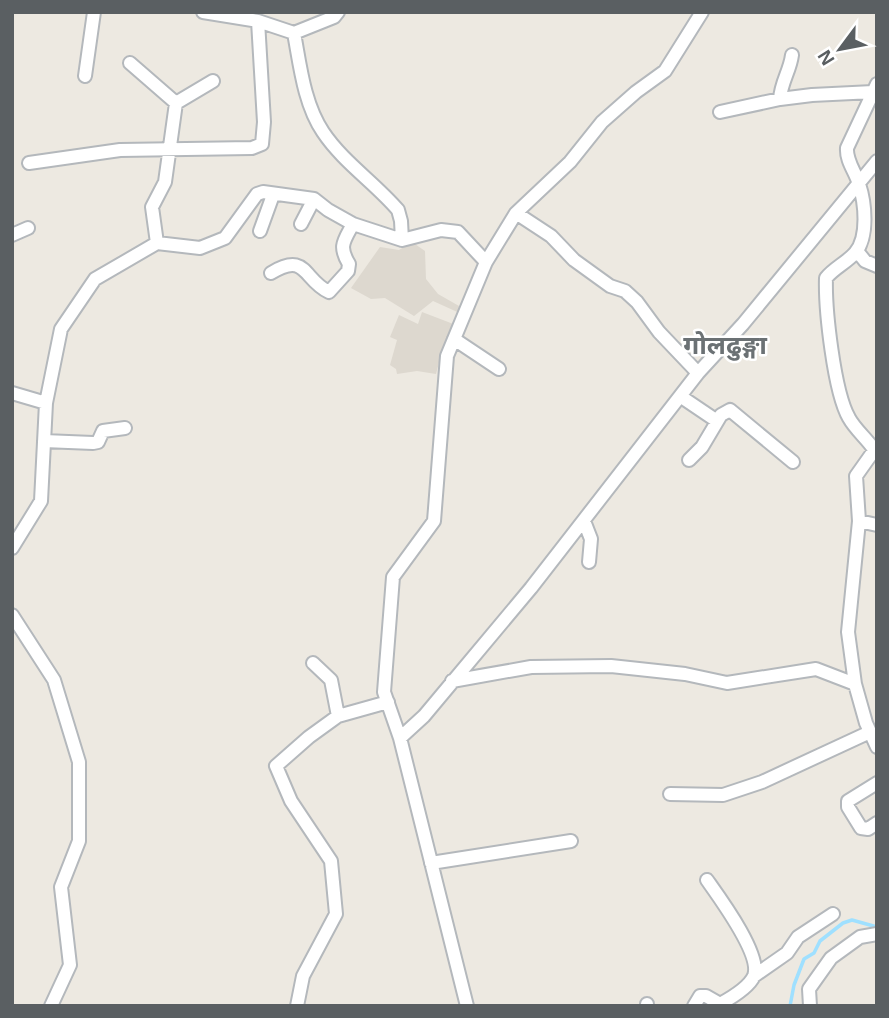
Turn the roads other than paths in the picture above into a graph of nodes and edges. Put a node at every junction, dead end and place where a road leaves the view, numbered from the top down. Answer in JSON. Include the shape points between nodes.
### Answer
{"nodes":[{"id":1,"x":94,"y":12,"type":"edge"},
{"id":2,"x":203,"y":12,"type":"edge"},
{"id":3,"x":338,"y":12,"type":"edge"},
{"id":4,"x":702,"y":12,"type":"edge"},
{"id":5,"x":258,"y":21,"type":"junction"},
{"id":6,"x":294,"y":33,"type":"junction"},
{"id":7,"x":792,"y":55,"type":"dead end"},
{"id":8,"x":130,"y":63,"type":"dead end"},
{"id":9,"x":85,"y":76,"type":"dead end"},
{"id":10,"x":213,"y":82,"type":"dead end"},
{"id":11,"x":875,"y":88,"type":"edge"},
{"id":12,"x":780,"y":99,"type":"junction"},
{"id":13,"x":176,"y":103,"type":"junction"},
{"id":14,"x":720,"y":112,"type":"dead end"},
{"id":15,"x":169,"y":148,"type":"junction"},
{"id":16,"x":877,"y":161,"type":"edge"},
{"id":17,"x":29,"y":163,"type":"dead end"},
{"id":18,"x":859,"y":183,"type":"junction"},
{"id":19,"x":272,"y":195,"type":"junction"},
{"id":20,"x":314,"y":199,"type":"junction"},
{"id":21,"x":516,"y":213,"type":"junction"},
{"id":22,"x":301,"y":224,"type":"dead end"},
{"id":23,"x":353,"y":224,"type":"junction"},
{"id":24,"x":28,"y":228,"type":"dead end"},
{"id":25,"x":260,"y":231,"type":"dead end"},
{"id":26,"x":12,"y":235,"type":"edge"},
{"id":27,"x":402,"y":240,"type":"junction"},
{"id":28,"x":157,"y":243,"type":"junction"},
{"id":29,"x":857,"y":251,"type":"junction"},
{"id":30,"x":486,"y":262,"type":"junction"},
{"id":31,"x":877,"y":266,"type":"edge"},
{"id":32,"x":271,"y":273,"type":"dead end"},
{"id":33,"x":454,"y":339,"type":"junction"},
{"id":34,"x":499,"y":369,"type":"dead end"},
{"id":35,"x":698,"y":373,"type":"junction"},
{"id":36,"x":12,"y":393,"type":"edge"},
{"id":37,"x":680,"y":396,"type":"junction"},
{"id":38,"x":46,"y":403,"type":"junction"},
{"id":39,"x":717,"y":421,"type":"junction"},
{"id":40,"x":125,"y":428,"type":"dead end"},
{"id":41,"x":44,"y":441,"type":"junction"},
{"id":42,"x":689,"y":460,"type":"dead end"},
{"id":43,"x":873,"y":461,"type":"edge"},
{"id":44,"x":793,"y":462,"type":"dead end"},
{"id":45,"x":584,"y":521,"type":"junction"},
{"id":46,"x":859,"y":522,"type":"junction"},
{"id":47,"x":877,"y":525,"type":"edge"},
{"id":48,"x":12,"y":548,"type":"edge"},
{"id":49,"x":589,"y":562,"type":"dead end"},
{"id":50,"x":12,"y":615,"type":"edge"},
{"id":51,"x":313,"y":663,"type":"dead end"},
{"id":52,"x":452,"y":681,"type":"junction"},
{"id":53,"x":855,"y":684,"type":"junction"},
{"id":54,"x":388,"y":702,"type":"junction"},
{"id":55,"x":338,"y":716,"type":"junction"},
{"id":56,"x":871,"y":725,"type":"edge"},
{"id":57,"x":400,"y":738,"type":"junction"},
{"id":58,"x":877,"y":747,"type":"edge"},
{"id":59,"x":877,"y":783,"type":"edge"},
{"id":60,"x":670,"y":794,"type":"dead end"},
{"id":61,"x":877,"y":823,"type":"edge"},
{"id":62,"x":571,"y":841,"type":"dead end"},
{"id":63,"x":431,"y":863,"type":"junction"},
{"id":64,"x":707,"y":880,"type":"dead end"},
{"id":65,"x":832,"y":914,"type":"dead end"},
{"id":66,"x":877,"y":934,"type":"edge"},
{"id":67,"x":754,"y":976,"type":"junction"},
{"id":68,"x":51,"y":1006,"type":"edge"},
{"id":69,"x":297,"y":1006,"type":"edge"},
{"id":70,"x":467,"y":1006,"type":"edge"},
{"id":71,"x":694,"y":1006,"type":"edge"},
{"id":72,"x":810,"y":1006,"type":"edge"}],
"edges":[{"from":1,"to":9,"type":"street"},
{"from":2,"to":5,"type":"street"},
{"from":3,"to":6,"type":"street","via":[[334,18]]},
{"from":4,"to":21,"type":"street","via":[[665,71],[603,122],[570,162]]},
{"from":5,"to":6,"type":"street"},
{"from":5,"to":15,"type":"street","via":[[262,144],[252,148]]},
{"from":6,"to":27,"type":"street","via":[[303,78],[322,131],[398,210]]},
{"from":7,"to":12,"type":"street"},
{"from":8,"to":13,"type":"street"},
{"from":10,"to":13,"type":"street"},
{"from":11,"to":12,"type":"street"},
{"from":11,"to":18,"type":"street","via":[[846,148]]},
{"from":12,"to":14,"type":"street"},
{"from":13,"to":15,"type":"street"},
{"from":15,"to":17,"type":"street"},
{"from":15,"to":28,"type":"street","via":[[165,182],[152,207]]},
{"from":16,"to":18,"type":"street"},
{"from":18,"to":29,"type":"street","via":[[863,231]]},
{"from":18,"to":35,"type":"street"},
{"from":19,"to":20,"type":"street"},
{"from":19,"to":25,"type":"street"},
{"from":19,"to":28,"type":"street","via":[[257,194],[225,238],[200,248]]},
{"from":20,"to":22,"type":"street"},
{"from":20,"to":23,"type":"street"},
{"from":21,"to":30,"type":"street"},
{"from":21,"to":35,"type":"street","via":[[610,286],[631,296]]},
{"from":23,"to":27,"type":"street"},
{"from":23,"to":32,"type":"street","via":[[342,247],[348,271],[329,292],[300,265],[292,263]]},
{"from":24,"to":26,"type":"street"},
{"from":27,"to":30,"type":"street","via":[[441,230],[458,232]]},
{"from":28,"to":38,"type":"street","via":[[95,279],[61,329]]},
{"from":29,"to":31,"type":"street"},
{"from":29,"to":43,"type":"street","via":[[826,278],[825,294],[844,408],[873,447]]},
{"from":30,"to":33,"type":"street"},
{"from":33,"to":34,"type":"street"},
{"from":33,"to":54,"type":"street","via":[[447,356],[434,521],[393,577],[384,692]]},
{"from":35,"to":37,"type":"street"},
{"from":36,"to":38,"type":"street"},
{"from":37,"to":39,"type":"street"},
{"from":37,"to":45,"type":"street"},
{"from":38,"to":41,"type":"street"},
{"from":39,"to":42,"type":"street"},
{"from":39,"to":44,"type":"street","via":[[726,411],[734,412]]},
{"from":40,"to":41,"type":"street","via":[[103,431],[93,443]]},
{"from":41,"to":48,"type":"street","via":[[41,500]]},
{"from":43,"to":46,"type":"street","via":[[856,476]]},
{"from":45,"to":49,"type":"street","via":[[591,539]]},
{"from":45,"to":52,"type":"street"},
{"from":46,"to":47,"type":"street"},
{"from":46,"to":53,"type":"street","via":[[848,632]]},
{"from":50,"to":68,"type":"street","via":[[54,680],[79,762],[79,841],[61,887],[70,965]]},
{"from":51,"to":55,"type":"street","via":[[331,680]]},
{"from":52,"to":53,"type":"street","via":[[530,667],[611,666],[727,683],[816,669]]},
{"from":52,"to":57,"type":"street"},
{"from":53,"to":56,"type":"street"},
{"from":54,"to":55,"type":"street"},
{"from":54,"to":57,"type":"street"},
{"from":55,"to":69,"type":"street","via":[[276,766],[291,801],[331,861],[336,914],[303,976]]},
{"from":56,"to":58,"type":"street"},
{"from":56,"to":60,"type":"street","via":[[762,782],[723,795]]},
{"from":57,"to":63,"type":"street"},
{"from":59,"to":61,"type":"street","via":[[848,801],[848,807],[861,828]]},
{"from":62,"to":63,"type":"street"},
{"from":63,"to":70,"type":"street"},
{"from":64,"to":67,"type":"street","via":[[738,925],[755,964]]},
{"from":65,"to":67,"type":"street"},
{"from":66,"to":72,"type":"street","via":[[860,937],[831,958],[809,989]]},
{"from":67,"to":71,"type":"street","via":[[720,1004],[700,996]]}]}
